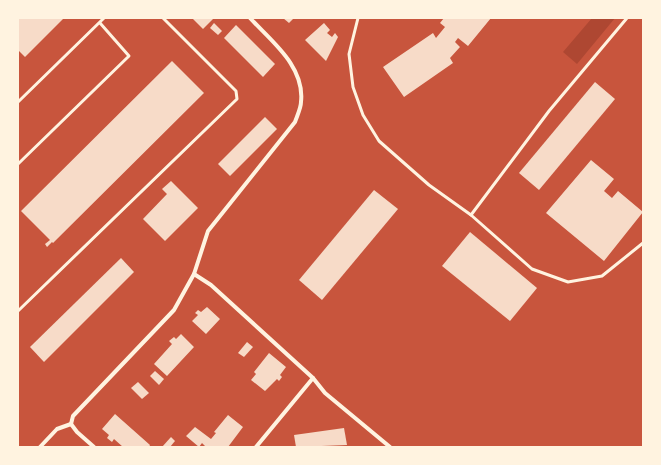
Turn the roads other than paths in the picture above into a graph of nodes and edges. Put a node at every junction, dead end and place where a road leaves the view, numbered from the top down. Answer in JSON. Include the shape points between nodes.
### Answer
{"nodes":[{"id":1,"x":104,"y":18,"type":"edge"},
{"id":2,"x":163,"y":18,"type":"edge"},
{"id":3,"x":250,"y":18,"type":"edge"},
{"id":4,"x":358,"y":18,"type":"edge"},
{"id":5,"x":627,"y":18,"type":"edge"},
{"id":6,"x":100,"y":23,"type":"junction"},
{"id":7,"x":18,"y":102,"type":"edge"},
{"id":8,"x":18,"y":164,"type":"edge"},
{"id":9,"x":471,"y":215,"type":"junction"},
{"id":10,"x":643,"y":243,"type":"edge"},
{"id":11,"x":194,"y":274,"type":"junction"},
{"id":12,"x":18,"y":311,"type":"edge"},
{"id":13,"x":313,"y":378,"type":"junction"},
{"id":14,"x":71,"y":424,"type":"junction"},
{"id":15,"x":40,"y":447,"type":"edge"},
{"id":16,"x":94,"y":447,"type":"edge"},
{"id":17,"x":256,"y":447,"type":"edge"},
{"id":18,"x":390,"y":447,"type":"edge"}],
"edges":[{"from":1,"to":6,"type":"lane"},
{"from":2,"to":12,"type":"lane","via":[[236,91],[237,100]]},
{"from":3,"to":11,"type":"street","via":[[290,60],[299,82],[301,102],[295,122],[208,231]]},
{"from":4,"to":9,"type":"lane","via":[[349,54],[352,87],[363,115],[379,141],[429,185]]},
{"from":5,"to":9,"type":"lane","via":[[549,111]]},
{"from":6,"to":7,"type":"lane"},
{"from":6,"to":8,"type":"lane","via":[[129,56]]},
{"from":9,"to":10,"type":"lane","via":[[532,269],[568,282],[602,276]]},
{"from":11,"to":13,"type":"street","via":[[211,285]]},
{"from":11,"to":14,"type":"street","via":[[174,310],[73,416]]},
{"from":13,"to":17,"type":"street"},
{"from":13,"to":18,"type":"street","via":[[325,393]]},
{"from":14,"to":15,"type":"street","via":[[57,428]]},
{"from":14,"to":16,"type":"street"}]}
